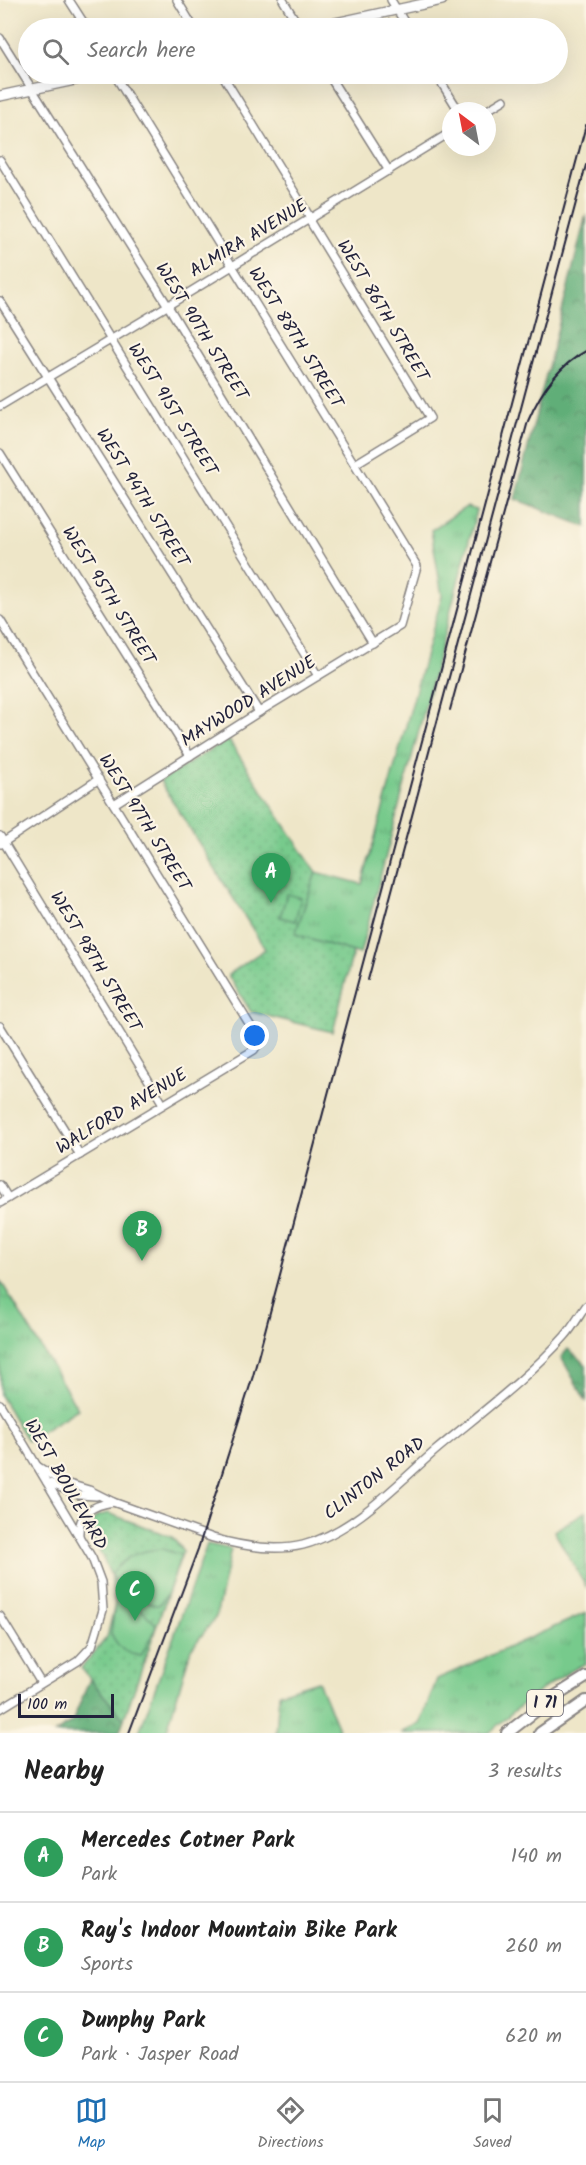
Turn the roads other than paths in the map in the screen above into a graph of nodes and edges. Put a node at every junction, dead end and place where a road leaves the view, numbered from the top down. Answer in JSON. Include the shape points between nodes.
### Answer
{"nodes":[{"id":1,"x":69,"y":0,"type":"edge"},
{"id":2,"x":177,"y":0,"type":"edge"},
{"id":3,"x":283,"y":0,"type":"edge"},
{"id":4,"x":390,"y":0,"type":"edge"},
{"id":5,"x":442,"y":0,"type":"edge"},
{"id":6,"x":396,"y":9,"type":"junction"},
{"id":7,"x":81,"y":18,"type":"edge"},
{"id":8,"x":188,"y":18,"type":"edge"},
{"id":9,"x":294,"y":18,"type":"edge"},
{"id":10,"x":356,"y":18,"type":"edge"},
{"id":11,"x":402,"y":18,"type":"edge"},
{"id":12,"x":0,"y":38,"type":"edge"},
{"id":13,"x":18,"y":68,"type":"edge"},
{"id":14,"x":28,"y":84,"type":"edge"},
{"id":15,"x":55,"y":84,"type":"edge"},
{"id":16,"x":120,"y":84,"type":"edge"},
{"id":17,"x":228,"y":84,"type":"edge"},
{"id":18,"x":334,"y":84,"type":"edge"},
{"id":19,"x":442,"y":84,"type":"edge"},
{"id":20,"x":31,"y":89,"type":"junction"},
{"id":21,"x":0,"y":96,"type":"edge"},
{"id":22,"x":504,"y":100,"type":"dead end"},
{"id":23,"x":453,"y":102,"type":"edge"},
{"id":24,"x":496,"y":105,"type":"edge"},
{"id":25,"x":442,"y":138,"type":"edge"},
{"id":26,"x":0,"y":160,"type":"edge"},
{"id":27,"x":389,"y":171,"type":"junction"},
{"id":28,"x":310,"y":220,"type":"junction"},
{"id":29,"x":233,"y":266,"type":"junction"},
{"id":30,"x":0,"y":301,"type":"edge"},
{"id":31,"x":168,"y":306,"type":"junction"},
{"id":32,"x":111,"y":339,"type":"junction"},
{"id":33,"x":48,"y":377,"type":"junction"},
{"id":34,"x":0,"y":406,"type":"edge"},
{"id":35,"x":0,"y":453,"type":"edge"},
{"id":36,"x":355,"y":465,"type":"junction"},
{"id":37,"x":0,"y":620,"type":"edge"},
{"id":38,"x":400,"y":626,"type":"joint"},
{"id":39,"x":373,"y":643,"type":"junction"},
{"id":40,"x":318,"y":676,"type":"junction"},
{"id":41,"x":259,"y":712,"type":"junction"},
{"id":42,"x":190,"y":756,"type":"junction"},
{"id":43,"x":99,"y":779,"type":"junction"},
{"id":44,"x":114,"y":804,"type":"junction"},
{"id":45,"x":1,"y":840,"type":"edge"},
{"id":46,"x":0,"y":1026,"type":"edge"},
{"id":47,"x":258,"y":1044,"type":"joint"},
{"id":48,"x":164,"y":1104,"type":"junction"},
{"id":49,"x":80,"y":1155,"type":"junction"},
{"id":50,"x":0,"y":1185,"type":"edge"},
{"id":51,"x":8,"y":1198,"type":"junction"},
{"id":52,"x":0,"y":1203,"type":"edge"},
{"id":53,"x":586,"y":1306,"type":"edge"},
{"id":54,"x":0,"y":1404,"type":"edge"},
{"id":55,"x":37,"y":1466,"type":"junction"},
{"id":56,"x":47,"y":1482,"type":"junction"},
{"id":57,"x":60,"y":1485,"type":"junction"},
{"id":58,"x":113,"y":1502,"type":"junction"},
{"id":59,"x":79,"y":1538,"type":"junction"},
{"id":60,"x":0,"y":1616,"type":"edge"},
{"id":61,"x":586,"y":1677,"type":"edge"},
{"id":62,"x":41,"y":1683,"type":"junction"},
{"id":63,"x":586,"y":1701,"type":"edge"},
{"id":64,"x":0,"y":1709,"type":"edge"},
{"id":65,"x":507,"y":1733,"type":"edge"},
{"id":66,"x":540,"y":1733,"type":"edge"}],
"edges":[{"from":1,"to":7,"type":"street"},
{"from":2,"to":8,"type":"street"},
{"from":3,"to":9,"type":"street"},
{"from":4,"to":6,"type":"street"},
{"from":5,"to":6,"type":"main road"},
{"from":6,"to":10,"type":"main road"},
{"from":6,"to":11,"type":"street"},
{"from":12,"to":13,"type":"street","name":"WEST 90TH STREET"},
{"from":14,"to":20,"type":"street","name":"WEST 90TH STREET"},
{"from":15,"to":20,"type":"main road"},
{"from":16,"to":29,"type":"street","name":"WEST 88TH STREET"},
{"from":17,"to":28,"type":"street","name":"WEST 86TH STREET"},
{"from":18,"to":27,"type":"street"},
{"from":19,"to":23,"type":"street"},
{"from":20,"to":21,"type":"main road"},
{"from":20,"to":31,"type":"street","name":"WEST 90TH STREET"},
{"from":22,"to":24,"type":"street"},
{"from":25,"to":27,"type":"street","name":"ALMIRA AVENUE"},
{"from":26,"to":32,"type":"street","name":"WEST 91ST STREET"},
{"from":27,"to":28,"type":"street","name":"ALMIRA AVENUE"},
{"from":28,"to":29,"type":"street","name":"ALMIRA AVENUE"},
{"from":28,"to":36,"type":"street","name":"WEST 86TH STREET","via":[[430,418]]},
{"from":29,"to":31,"type":"street","name":"ALMIRA AVENUE"},
{"from":29,"to":36,"type":"street","name":"WEST 88TH STREET"},
{"from":30,"to":33,"type":"street","name":"WEST 94TH STREET"},
{"from":31,"to":32,"type":"street","name":"ALMIRA AVENUE"},
{"from":31,"to":39,"type":"street","name":"WEST 90TH STREET"},
{"from":32,"to":33,"type":"street","name":"ALMIRA AVENUE"},
{"from":32,"to":40,"type":"street","name":"WEST 91ST STREET"},
{"from":33,"to":34,"type":"street","name":"ALMIRA AVENUE"},
{"from":33,"to":41,"type":"street","name":"WEST 94TH STREET"},
{"from":35,"to":42,"type":"street","name":"WEST 95TH STREET"},
{"from":36,"to":38,"type":"street","name":"WEST 88TH STREET","via":[[417,566]]},
{"from":37,"to":43,"type":"street","name":"WEST 97TH STREET"},
{"from":38,"to":39,"type":"street","name":"MAYWOOD AVENUE"},
{"from":39,"to":40,"type":"street","name":"MAYWOOD AVENUE"},
{"from":40,"to":41,"type":"street","name":"MAYWOOD AVENUE"},
{"from":41,"to":42,"type":"street","name":"MAYWOOD AVENUE"},
{"from":42,"to":44,"type":"street","name":"MAYWOOD AVENUE"},
{"from":43,"to":44,"type":"street","name":"WEST 97TH STREET"},
{"from":43,"to":45,"type":"street"},
{"from":44,"to":47,"type":"street","name":"WEST 97TH STREET","via":[[258,1038]]},
{"from":45,"to":48,"type":"street","name":"WEST 98TH STREET"},
{"from":46,"to":49,"type":"street"},
{"from":47,"to":48,"type":"street","name":"WALFORD AVENUE"},
{"from":48,"to":49,"type":"street","name":"WALFORD AVENUE"},
{"from":49,"to":51,"type":"street","name":"WALFORD AVENUE"},
{"from":50,"to":51,"type":"street"},
{"from":51,"to":52,"type":"street","name":"WALFORD AVENUE"},
{"from":53,"to":58,"type":"street","name":"CLINTON ROAD","via":[[566,1335],[533,1368],[364,1512],[327,1536],[281,1547],[228,1543]]},
{"from":54,"to":55,"type":"street","name":"WEST BOULEVARD"},
{"from":55,"to":56,"type":"street","name":"WEST BOULEVARD"},
{"from":55,"to":57,"type":"street","name":"CLINTON ROAD"},
{"from":56,"to":57,"type":"street","name":"CLINTON ROAD"},
{"from":56,"to":59,"type":"street","name":"WEST BOULEVARD"},
{"from":57,"to":58,"type":"street","name":"CLINTON ROAD","via":[[78,1495]]},
{"from":58,"to":59,"type":"street","via":[[88,1510],[81,1521]]},
{"from":59,"to":62,"type":"street","name":"WEST BOULEVARD","via":[[101,1582],[103,1610],[92,1646],[78,1661]]},
{"from":60,"to":62,"type":"street"},
{"from":61,"to":65,"type":"highway","number":"I 71"},
{"from":62,"to":64,"type":"street","name":"WEST BOULEVARD"},
{"from":63,"to":66,"type":"highway","number":"I 71"}]}
